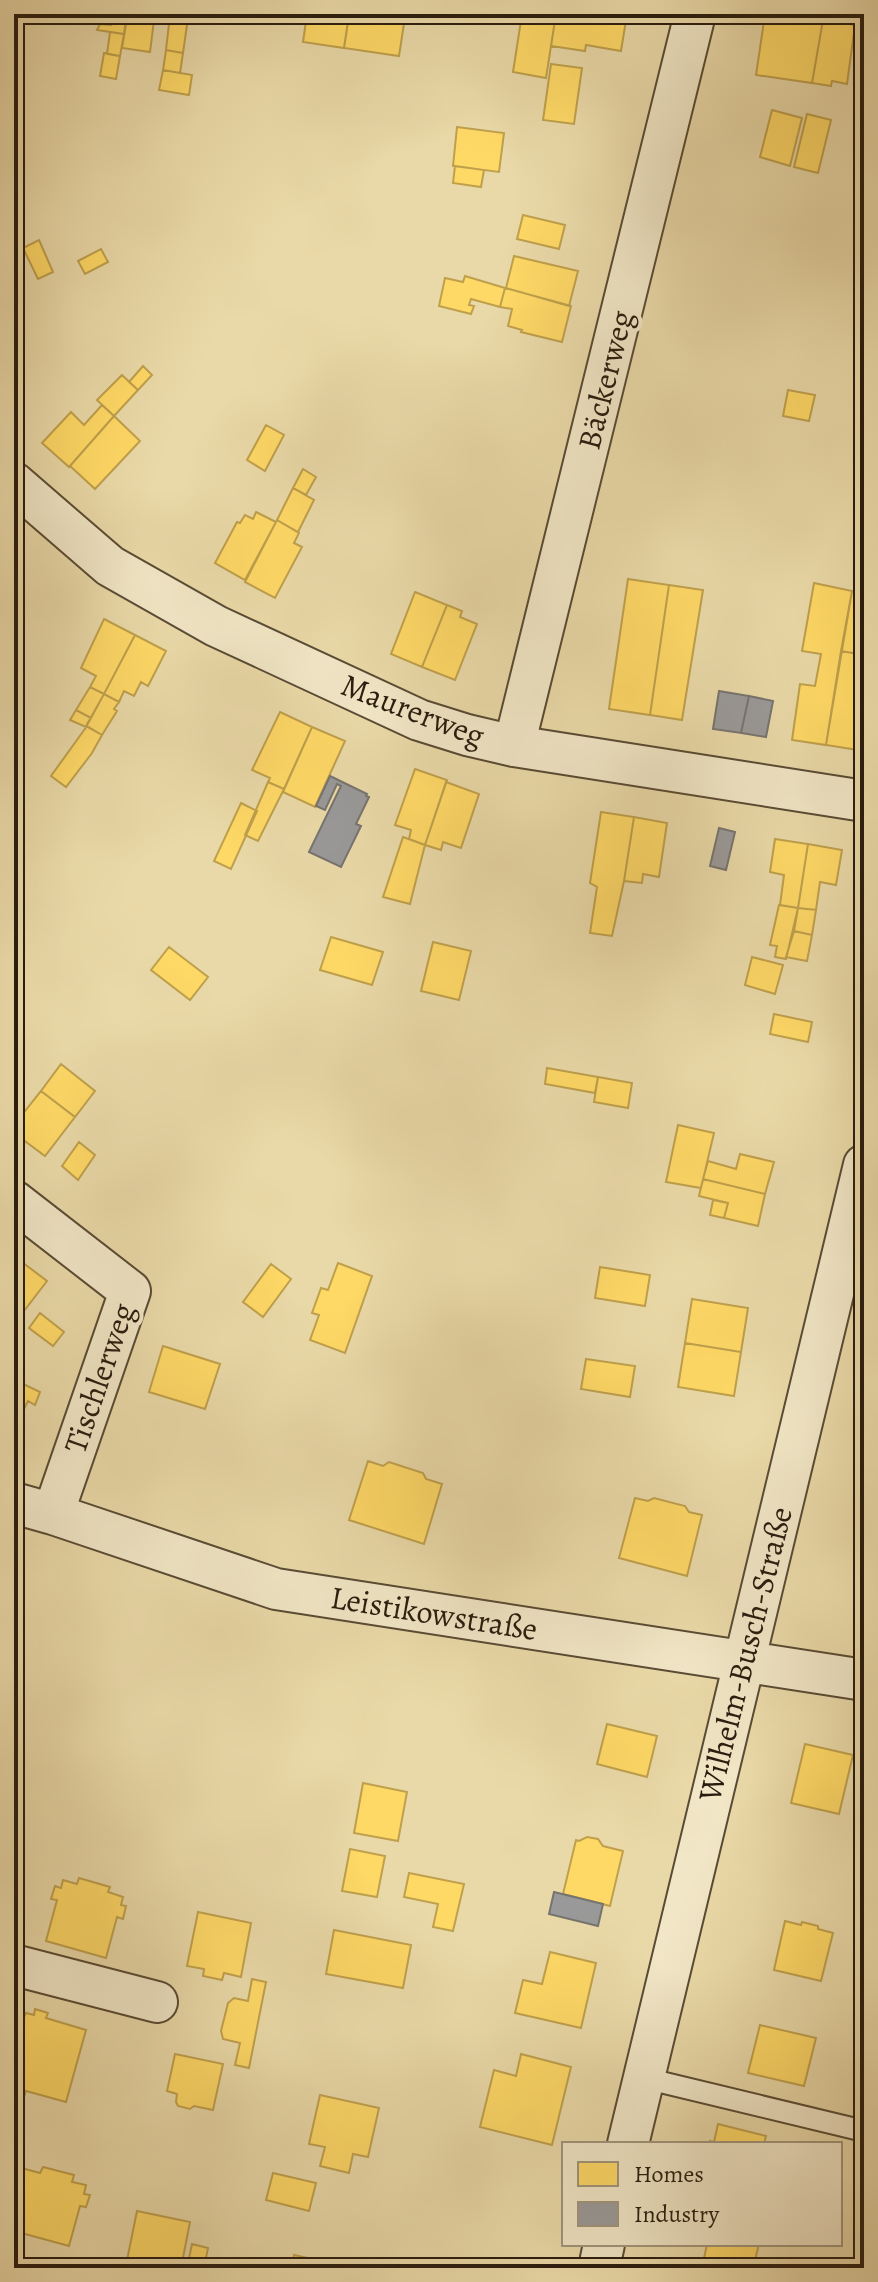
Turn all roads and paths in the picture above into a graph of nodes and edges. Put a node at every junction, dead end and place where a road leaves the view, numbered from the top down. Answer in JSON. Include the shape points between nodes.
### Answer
{"nodes":[{"id":1,"x":695,"y":14,"type":"edge"},
{"id":2,"x":14,"y":483,"type":"edge"},
{"id":3,"x":514,"y":746,"type":"junction"},
{"id":4,"x":864,"y":801,"type":"edge"},
{"id":5,"x":864,"y":1165,"type":"edge"},
{"id":6,"x":14,"y":1201,"type":"edge"},
{"id":7,"x":14,"y":1503,"type":"edge"},
{"id":8,"x":53,"y":1514,"type":"junction"},
{"id":9,"x":743,"y":1662,"type":"junction"},
{"id":10,"x":864,"y":1680,"type":"edge"},
{"id":11,"x":14,"y":1965,"type":"edge"},
{"id":12,"x":157,"y":2002,"type":"dead end"},
{"id":13,"x":644,"y":2078,"type":"junction"},
{"id":14,"x":864,"y":2131,"type":"edge"},
{"id":15,"x":628,"y":2142,"type":"edge"},
{"id":16,"x":604,"y":2246,"type":"edge"},
{"id":17,"x":599,"y":2268,"type":"edge"}],
"edges":[{"from":1,"to":3,"type":"street","name":"Bäckerweg"},
{"from":2,"to":3,"type":"street","name":"Maurerweg","via":[[110,566],[216,626],[419,720]]},
{"from":3,"to":4,"type":"street","name":"Maurerweg"},
{"from":5,"to":9,"type":"street","name":"Wilhelm-Busch-Straße"},
{"from":6,"to":8,"type":"street","name":"Tischlerweg","via":[[130,1291]]},
{"from":7,"to":8,"type":"street","name":"Leistikowstraße"},
{"from":8,"to":9,"type":"street","name":"Leistikowstraße","via":[[276,1589]]},
{"from":9,"to":10,"type":"street","name":"Leistikowstraße"},
{"from":9,"to":13,"type":"street","name":"Wilhelm-Busch-Straße"},
{"from":11,"to":12,"type":"street"},
{"from":13,"to":14,"type":"lane"},
{"from":13,"to":15,"type":"street","name":"Wilhelm-Busch-Straße"},
{"from":16,"to":17,"type":"street"}]}
